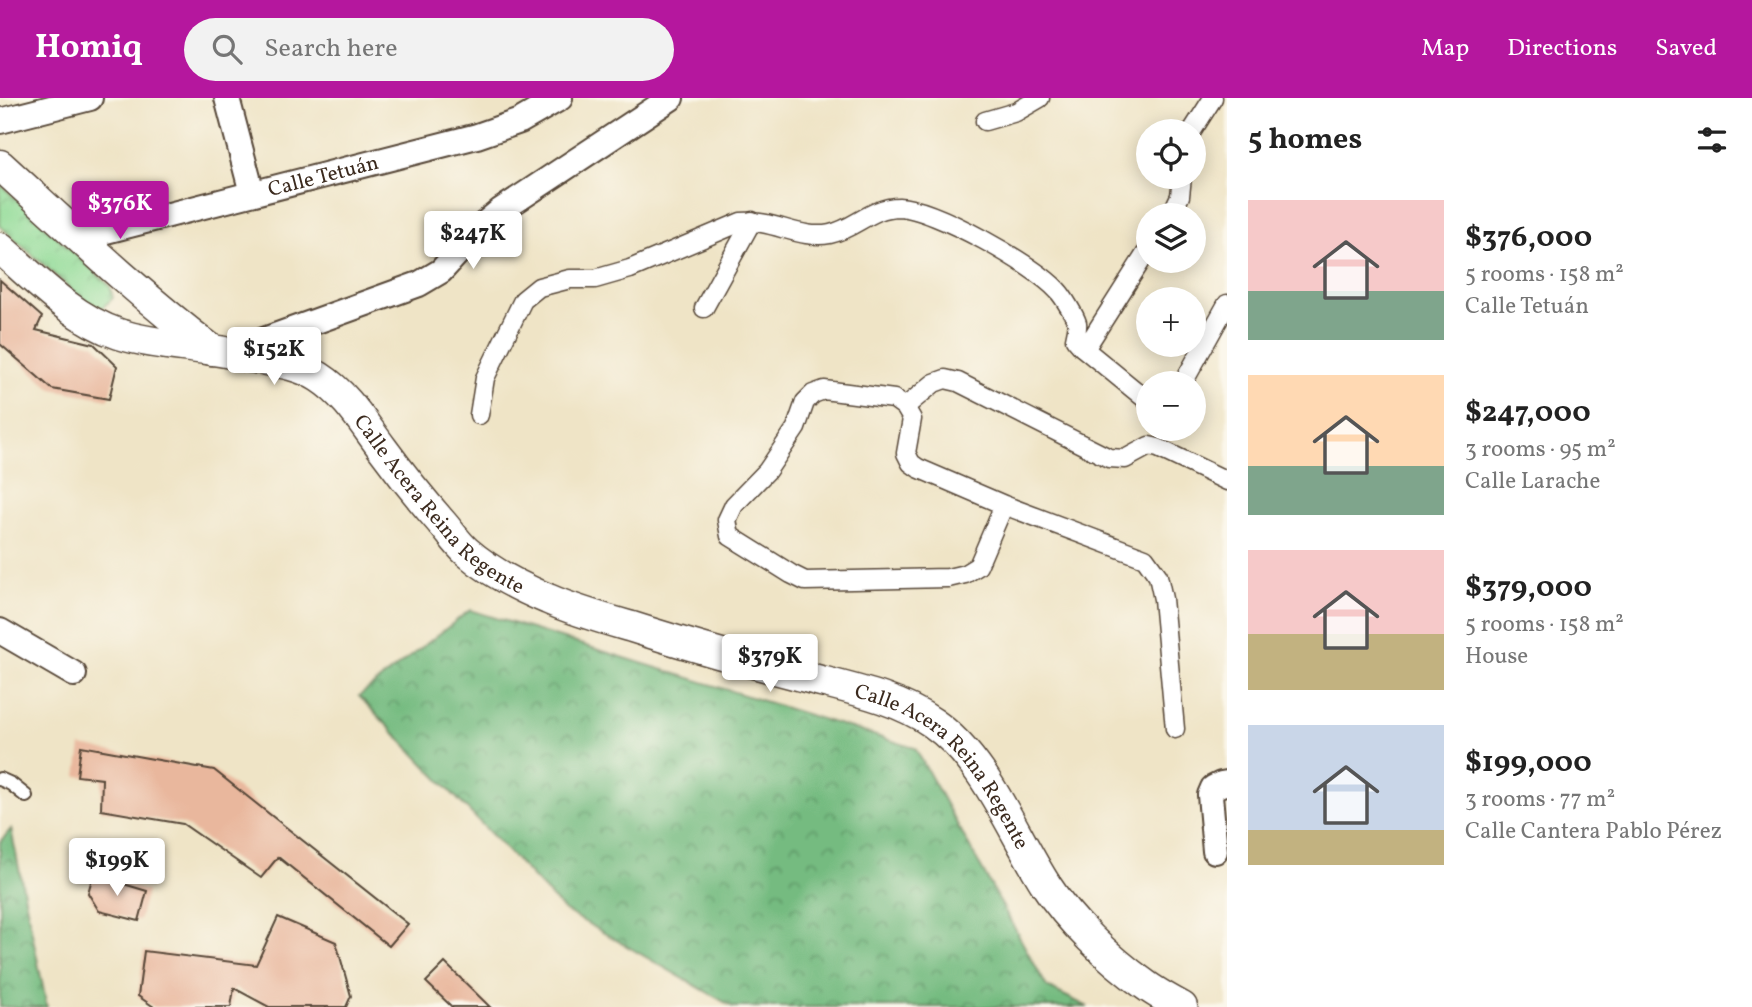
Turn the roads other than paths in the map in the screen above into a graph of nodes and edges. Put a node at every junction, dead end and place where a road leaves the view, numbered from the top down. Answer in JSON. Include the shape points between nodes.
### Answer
{"nodes":[{"id":1,"x":90,"y":98,"type":"edge"},
{"id":2,"x":227,"y":98,"type":"edge"},
{"id":3,"x":560,"y":98,"type":"edge"},
{"id":4,"x":671,"y":98,"type":"edge"},
{"id":5,"x":1040,"y":98,"type":"edge"},
{"id":6,"x":1213,"y":98,"type":"edge"},
{"id":7,"x":1200,"y":119,"type":"edge"},
{"id":8,"x":0,"y":121,"type":"edge"},
{"id":9,"x":985,"y":121,"type":"dead end"},
{"id":10,"x":0,"y":165,"type":"edge"},
{"id":11,"x":252,"y":193,"type":"junction"},
{"id":12,"x":752,"y":221,"type":"junction"},
{"id":13,"x":79,"y":238,"type":"junction"},
{"id":14,"x":0,"y":248,"type":"edge"},
{"id":15,"x":1136,"y":269,"type":"edge"},
{"id":16,"x":1227,"y":304,"type":"edge"},
{"id":17,"x":704,"y":309,"type":"dead end"},
{"id":18,"x":1082,"y":347,"type":"junction"},
{"id":19,"x":220,"y":351,"type":"junction"},
{"id":20,"x":1190,"y":371,"type":"edge"},
{"id":21,"x":1136,"y":391,"type":"edge"},
{"id":22,"x":905,"y":407,"type":"junction"},
{"id":23,"x":479,"y":415,"type":"dead end"},
{"id":24,"x":1152,"y":441,"type":"edge"},
{"id":25,"x":1149,"y":446,"type":"junction"},
{"id":26,"x":1227,"y":481,"type":"edge"},
{"id":27,"x":1003,"y":505,"type":"junction"},
{"id":28,"x":0,"y":632,"type":"edge"},
{"id":29,"x":74,"y":674,"type":"dead end"},
{"id":30,"x":1175,"y":729,"type":"dead end"},
{"id":31,"x":0,"y":779,"type":"edge"},
{"id":32,"x":1227,"y":783,"type":"edge"},
{"id":33,"x":26,"y":796,"type":"dead end"},
{"id":34,"x":1215,"y":851,"type":"dead end"},
{"id":35,"x":1182,"y":1007,"type":"edge"}],
"edges":[{"from":1,"to":8,"type":"street"},
{"from":2,"to":11,"type":"street"},
{"from":3,"to":11,"type":"street","name":"Calle Tetuán","via":[[520,121],[477,136]]},
{"from":4,"to":19,"type":"street","via":[[500,211],[441,271],[419,284]]},
{"from":5,"to":9,"type":"street","via":[[1016,112]]},
{"from":6,"to":7,"type":"street"},
{"from":10,"to":13,"type":"street"},
{"from":11,"to":13,"type":"street","name":"Calle Tetuán"},
{"from":12,"to":17,"type":"street"},
{"from":12,"to":18,"type":"street","via":[[807,235],[831,234],[883,209],[901,207],[934,216],[1042,275],[1060,292],[1077,323],[1075,339]]},
{"from":12,"to":23,"type":"street","via":[[629,269],[538,287],[523,300],[485,378]]},
{"from":13,"to":19,"type":"street","via":[[169,317]]},
{"from":14,"to":19,"type":"street","name":"Calle Acera Reina Regente","via":[[88,320],[147,341]]},
{"from":15,"to":18,"type":"street","via":[[1087,346]]},
{"from":16,"to":20,"type":"street"},
{"from":18,"to":21,"type":"street"},
{"from":19,"to":35,"type":"street","name":"Calle Acera Reina Regente","via":[[299,366],[334,387],[465,550],[511,582],[550,600],[697,648],[866,694],[932,722],[955,741],[988,784],[1049,890],[1074,920],[1144,984]]},
{"from":22,"to":25,"type":"street","via":[[945,379],[1109,458],[1125,459]]},
{"from":22,"to":27,"type":"street","via":[[912,419],[906,453],[911,463]]},
{"from":22,"to":27,"type":"street","via":[[894,399],[824,390],[813,394],[766,471],[734,506],[727,520],[730,536],[805,582],[948,578],[978,566]]},
{"from":24,"to":25,"type":"street"},
{"from":25,"to":26,"type":"street"},
{"from":27,"to":30,"type":"street","via":[[1145,558],[1158,576],[1163,599]]},
{"from":28,"to":29,"type":"street"},
{"from":31,"to":33,"type":"lane"},
{"from":32,"to":34,"type":"street","via":[[1213,788],[1210,795]]}]}
